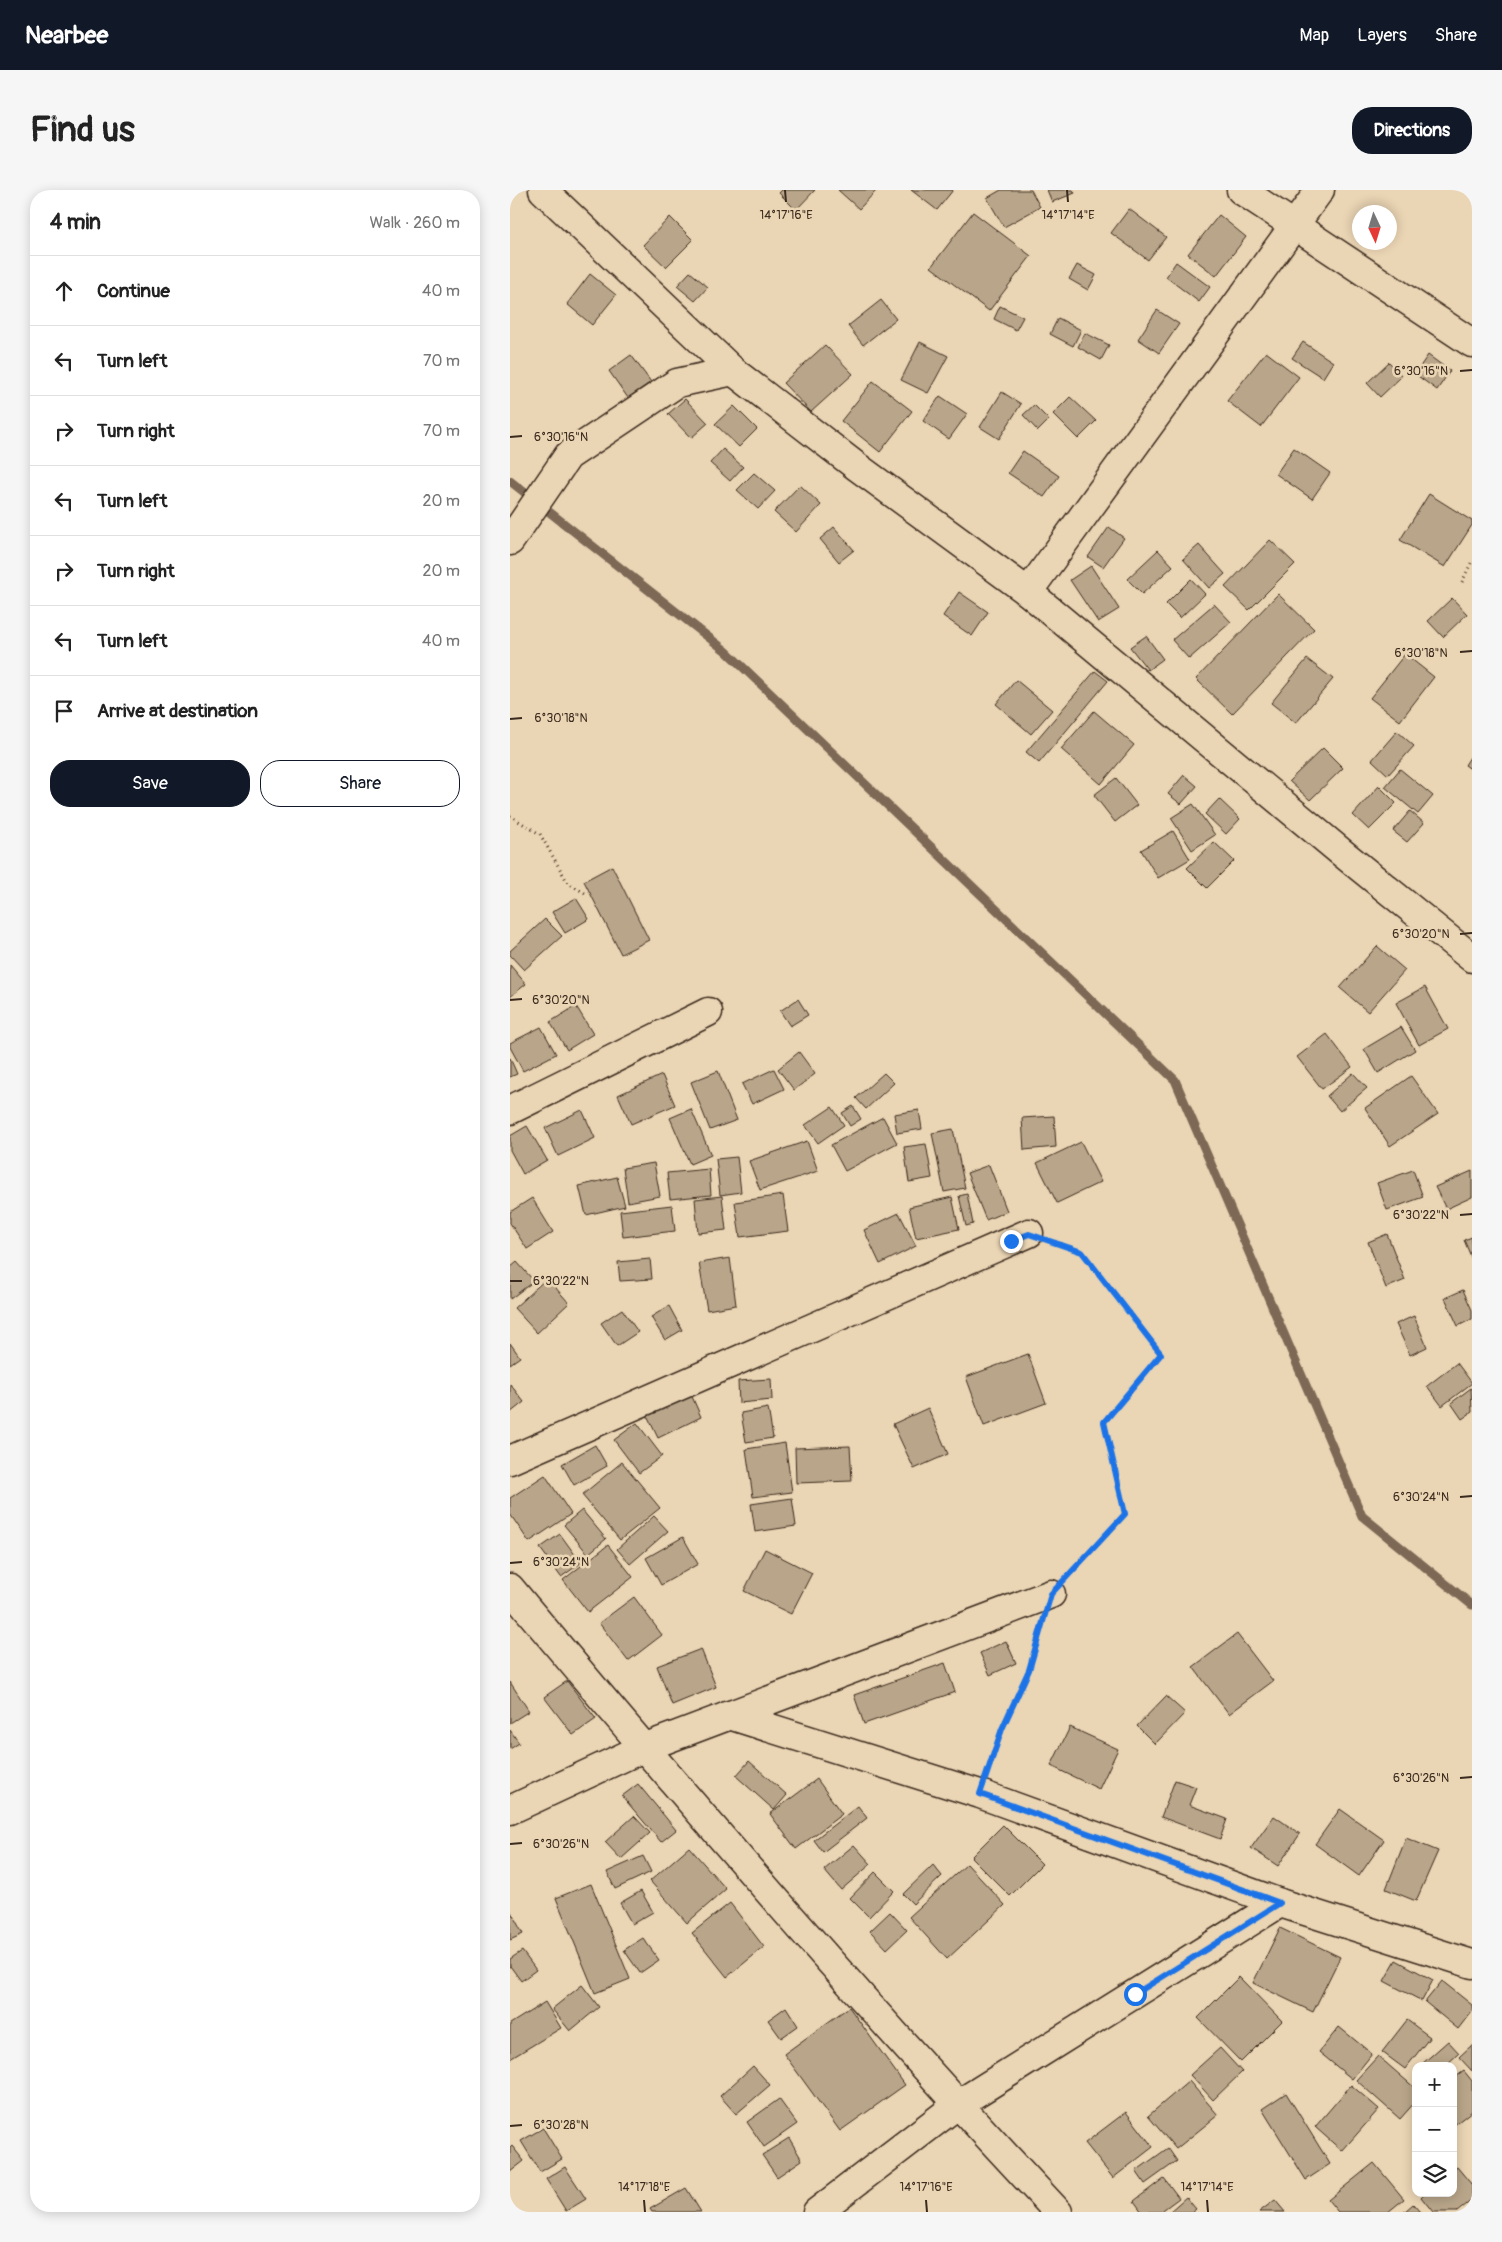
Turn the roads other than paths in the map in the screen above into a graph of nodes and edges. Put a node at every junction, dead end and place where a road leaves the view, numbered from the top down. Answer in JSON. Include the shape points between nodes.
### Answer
{"nodes":[{"id":1,"x":545,"y":190,"type":"edge"},
{"id":2,"x":1241,"y":190,"type":"edge"},
{"id":3,"x":1320,"y":190,"type":"edge"},
{"id":4,"x":1294,"y":227,"type":"junction"},
{"id":5,"x":1472,"y":343,"type":"edge"},
{"id":6,"x":733,"y":371,"type":"junction"},
{"id":7,"x":510,"y":541,"type":"edge"},
{"id":8,"x":1028,"y":592,"type":"junction"},
{"id":9,"x":1472,"y":958,"type":"edge"},
{"id":10,"x":708,"y":1012,"type":"dead end"},
{"id":11,"x":510,"y":1110,"type":"edge"},
{"id":12,"x":1029,"y":1234,"type":"road end"},
{"id":13,"x":510,"y":1460,"type":"edge"},
{"id":14,"x":510,"y":1588,"type":"edge"},
{"id":15,"x":1051,"y":1594,"type":"road end"},
{"id":16,"x":729,"y":1715,"type":"junction"},
{"id":17,"x":643,"y":1748,"type":"junction"},
{"id":18,"x":510,"y":1810,"type":"edge"},
{"id":19,"x":1280,"y":1903,"type":"junction"},
{"id":20,"x":1472,"y":1964,"type":"edge"},
{"id":21,"x":958,"y":2105,"type":"junction"},
{"id":22,"x":817,"y":2212,"type":"edge"},
{"id":23,"x":1058,"y":2212,"type":"edge"}],
"edges":[{"from":1,"to":6,"type":"street"},
{"from":2,"to":4,"type":"street"},
{"from":3,"to":4,"type":"street"},
{"from":4,"to":5,"type":"street"},
{"from":4,"to":8,"type":"street"},
{"from":6,"to":7,"type":"street","via":[[677,383],[568,456]]},
{"from":6,"to":8,"type":"street"},
{"from":8,"to":9,"type":"street"},
{"from":10,"to":11,"type":"street"},
{"from":12,"to":13,"type":"street"},
{"from":14,"to":17,"type":"street"},
{"from":15,"to":16,"type":"street"},
{"from":16,"to":17,"type":"street"},
{"from":16,"to":19,"type":"street","via":[[980,1794]]},
{"from":17,"to":18,"type":"street"},
{"from":17,"to":21,"type":"street"},
{"from":19,"to":20,"type":"street"},
{"from":19,"to":21,"type":"street"},
{"from":21,"to":22,"type":"street"},
{"from":21,"to":23,"type":"street"}]}
